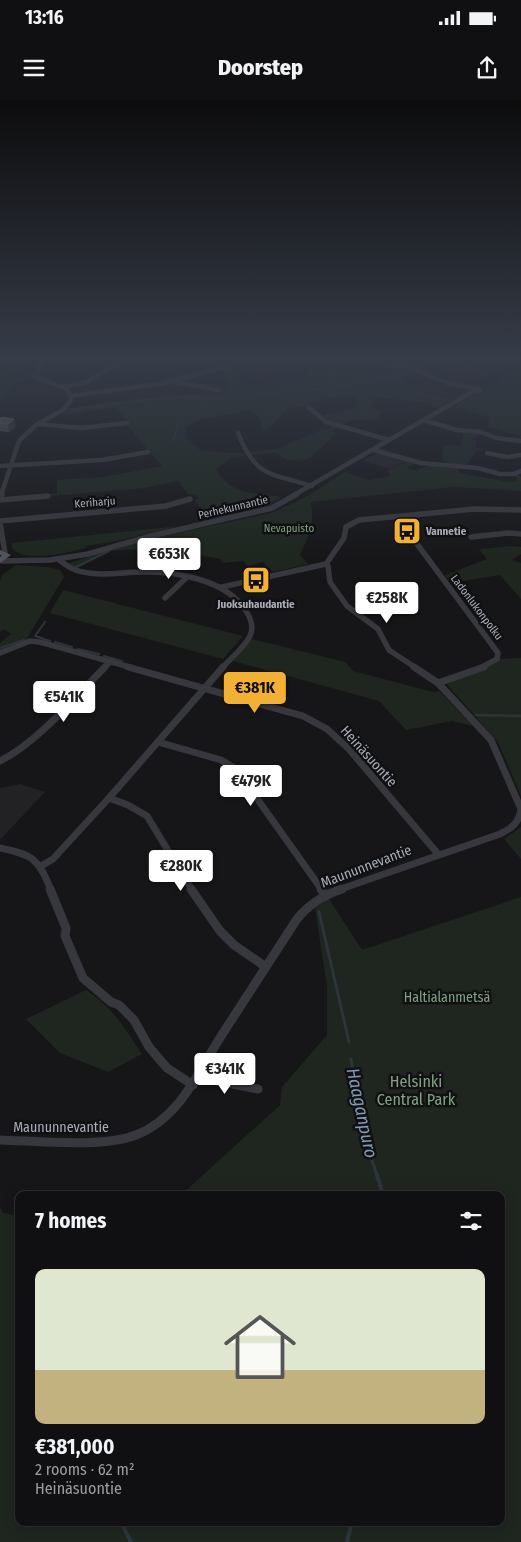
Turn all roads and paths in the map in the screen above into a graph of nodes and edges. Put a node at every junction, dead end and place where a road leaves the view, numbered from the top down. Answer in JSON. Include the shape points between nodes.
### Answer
{"nodes":[{"id":1,"x":34,"y":427,"type":"edge"},
{"id":2,"x":73,"y":427,"type":"edge"},
{"id":3,"x":86,"y":427,"type":"edge"},
{"id":4,"x":345,"y":427,"type":"edge"},
{"id":5,"x":411,"y":427,"type":"edge"},
{"id":6,"x":448,"y":427,"type":"edge"},
{"id":7,"x":238,"y":433,"type":"dead end"},
{"id":8,"x":389,"y":440,"type":"junction"},
{"id":9,"x":521,"y":441,"type":"edge"},
{"id":10,"x":374,"y":450,"type":"junction"},
{"id":11,"x":148,"y":452,"type":"dead end"},
{"id":12,"x":487,"y":453,"type":"dead end"},
{"id":13,"x":521,"y":455,"type":"edge"},
{"id":14,"x":0,"y":466,"type":"edge"},
{"id":15,"x":10,"y":466,"type":"junction"},
{"id":16,"x":521,"y":471,"type":"edge"},
{"id":17,"x":312,"y":486,"type":"junction"},
{"id":18,"x":48,"y":496,"type":"dead end"},
{"id":19,"x":190,"y":498,"type":"dead end"},
{"id":20,"x":0,"y":499,"type":"edge"},
{"id":21,"x":521,"y":510,"type":"edge"},
{"id":22,"x":397,"y":516,"type":"junction"},
{"id":23,"x":0,"y":522,"type":"edge"},
{"id":24,"x":521,"y":534,"type":"edge"},
{"id":25,"x":471,"y":537,"type":"dead end"},
{"id":26,"x":2,"y":555,"type":"edge"},
{"id":27,"x":58,"y":559,"type":"junction"},
{"id":28,"x":326,"y":564,"type":"junction"},
{"id":29,"x":186,"y":578,"type":"junction"},
{"id":30,"x":222,"y":587,"type":"junction"},
{"id":31,"x":165,"y":598,"type":"dead end"},
{"id":32,"x":0,"y":653,"type":"edge"},
{"id":33,"x":111,"y":661,"type":"junction"},
{"id":34,"x":438,"y":683,"type":"junction"},
{"id":35,"x":204,"y":688,"type":"junction"},
{"id":36,"x":158,"y":742,"type":"junction"},
{"id":37,"x":0,"y":761,"type":"edge"},
{"id":38,"x":109,"y":798,"type":"junction"},
{"id":39,"x":0,"y":848,"type":"edge"},
{"id":40,"x":438,"y":854,"type":"junction"},
{"id":41,"x":41,"y":866,"type":"junction"},
{"id":42,"x":325,"y":895,"type":"junction"},
{"id":43,"x":266,"y":967,"type":"junction"},
{"id":44,"x":199,"y":1075,"type":"junction"},
{"id":45,"x":193,"y":1085,"type":"junction"},
{"id":46,"x":258,"y":1089,"type":"dead end"},
{"id":47,"x":0,"y":1140,"type":"edge"}],
"edges":[{"from":1,"to":15,"type":"street","via":[[18,441]]},
{"from":2,"to":3,"type":"street"},
{"from":4,"to":8,"type":"street"},
{"from":5,"to":8,"type":"street","name":"Perhekunnantie"},
{"from":6,"to":9,"type":"street"},
{"from":7,"to":17,"type":"street","via":[[254,464],[270,473]]},
{"from":8,"to":10,"type":"street","name":"Perhekunnantie"},
{"from":10,"to":16,"type":"street","via":[[421,463],[478,468],[500,474]]},
{"from":10,"to":17,"type":"street","name":"Perhekunnantie"},
{"from":11,"to":15,"type":"street","via":[[102,460]]},
{"from":12,"to":13,"type":"street","via":[[507,457]]},
{"from":14,"to":15,"type":"street"},
{"from":15,"to":20,"type":"street"},
{"from":17,"to":27,"type":"street","name":"Perhekunnantie","via":[[268,510]]},
{"from":18,"to":20,"type":"street"},
{"from":19,"to":23,"type":"street","name":"Keriharju","via":[[166,506]]},
{"from":21,"to":22,"type":"street","via":[[475,509]]},
{"from":22,"to":28,"type":"street","via":[[348,525],[344,538]]},
{"from":22,"to":34,"type":"street","name":"Ladonlukonpolku","via":[[498,653],[497,659],[486,666]]},
{"from":23,"to":26,"type":"street","via":[[5,544]]},
{"from":24,"to":25,"type":"street","via":[[508,532]]},
{"from":26,"to":27,"type":"street","name":"Perhekunnantie","via":[[27,560]]},
{"from":27,"to":29,"type":"street","via":[[69,569],[82,573],[148,571]]},
{"from":28,"to":30,"type":"street"},
{"from":28,"to":34,"type":"street","name":"Maununnevantie","via":[[330,582],[350,609],[378,629],[389,650]]},
{"from":29,"to":30,"type":"street"},
{"from":29,"to":31,"type":"street"},
{"from":30,"to":35,"type":"street","via":[[248,614],[253,627],[250,636]]},
{"from":32,"to":33,"type":"street","name":"Heinäsuontie","via":[[30,641]]},
{"from":33,"to":35,"type":"street","name":"Heinäsuontie"},
{"from":33,"to":37,"type":"street","via":[[32,739]]},
{"from":34,"to":40,"type":"street","name":"Maununnevantie","via":[[491,740],[521,809],[520,820],[512,829]]},
{"from":35,"to":36,"type":"street"},
{"from":35,"to":40,"type":"street","name":"Heinäsuontie","via":[[302,716],[327,729],[349,749]]},
{"from":36,"to":38,"type":"street"},
{"from":36,"to":42,"type":"street","via":[[220,760],[236,769]]},
{"from":38,"to":41,"type":"street","via":[[53,859]]},
{"from":38,"to":43,"type":"street","via":[[128,804],[147,816],[220,931]]},
{"from":39,"to":41,"type":"street","via":[[24,853]]},
{"from":40,"to":42,"type":"street","name":"Maununnevantie"},
{"from":41,"to":45,"type":"street","via":[[83,978],[134,1020],[166,1068]]},
{"from":42,"to":43,"type":"street","name":"Maununnevantie","via":[[304,910]]},
{"from":43,"to":44,"type":"street","name":"Maununnevantie"},
{"from":44,"to":45,"type":"street","name":"Maununnevantie"},
{"from":44,"to":46,"type":"street"},
{"from":45,"to":47,"type":"street","name":"Maununnevantie","via":[[165,1118],[149,1129],[122,1139],[92,1143]]}]}
